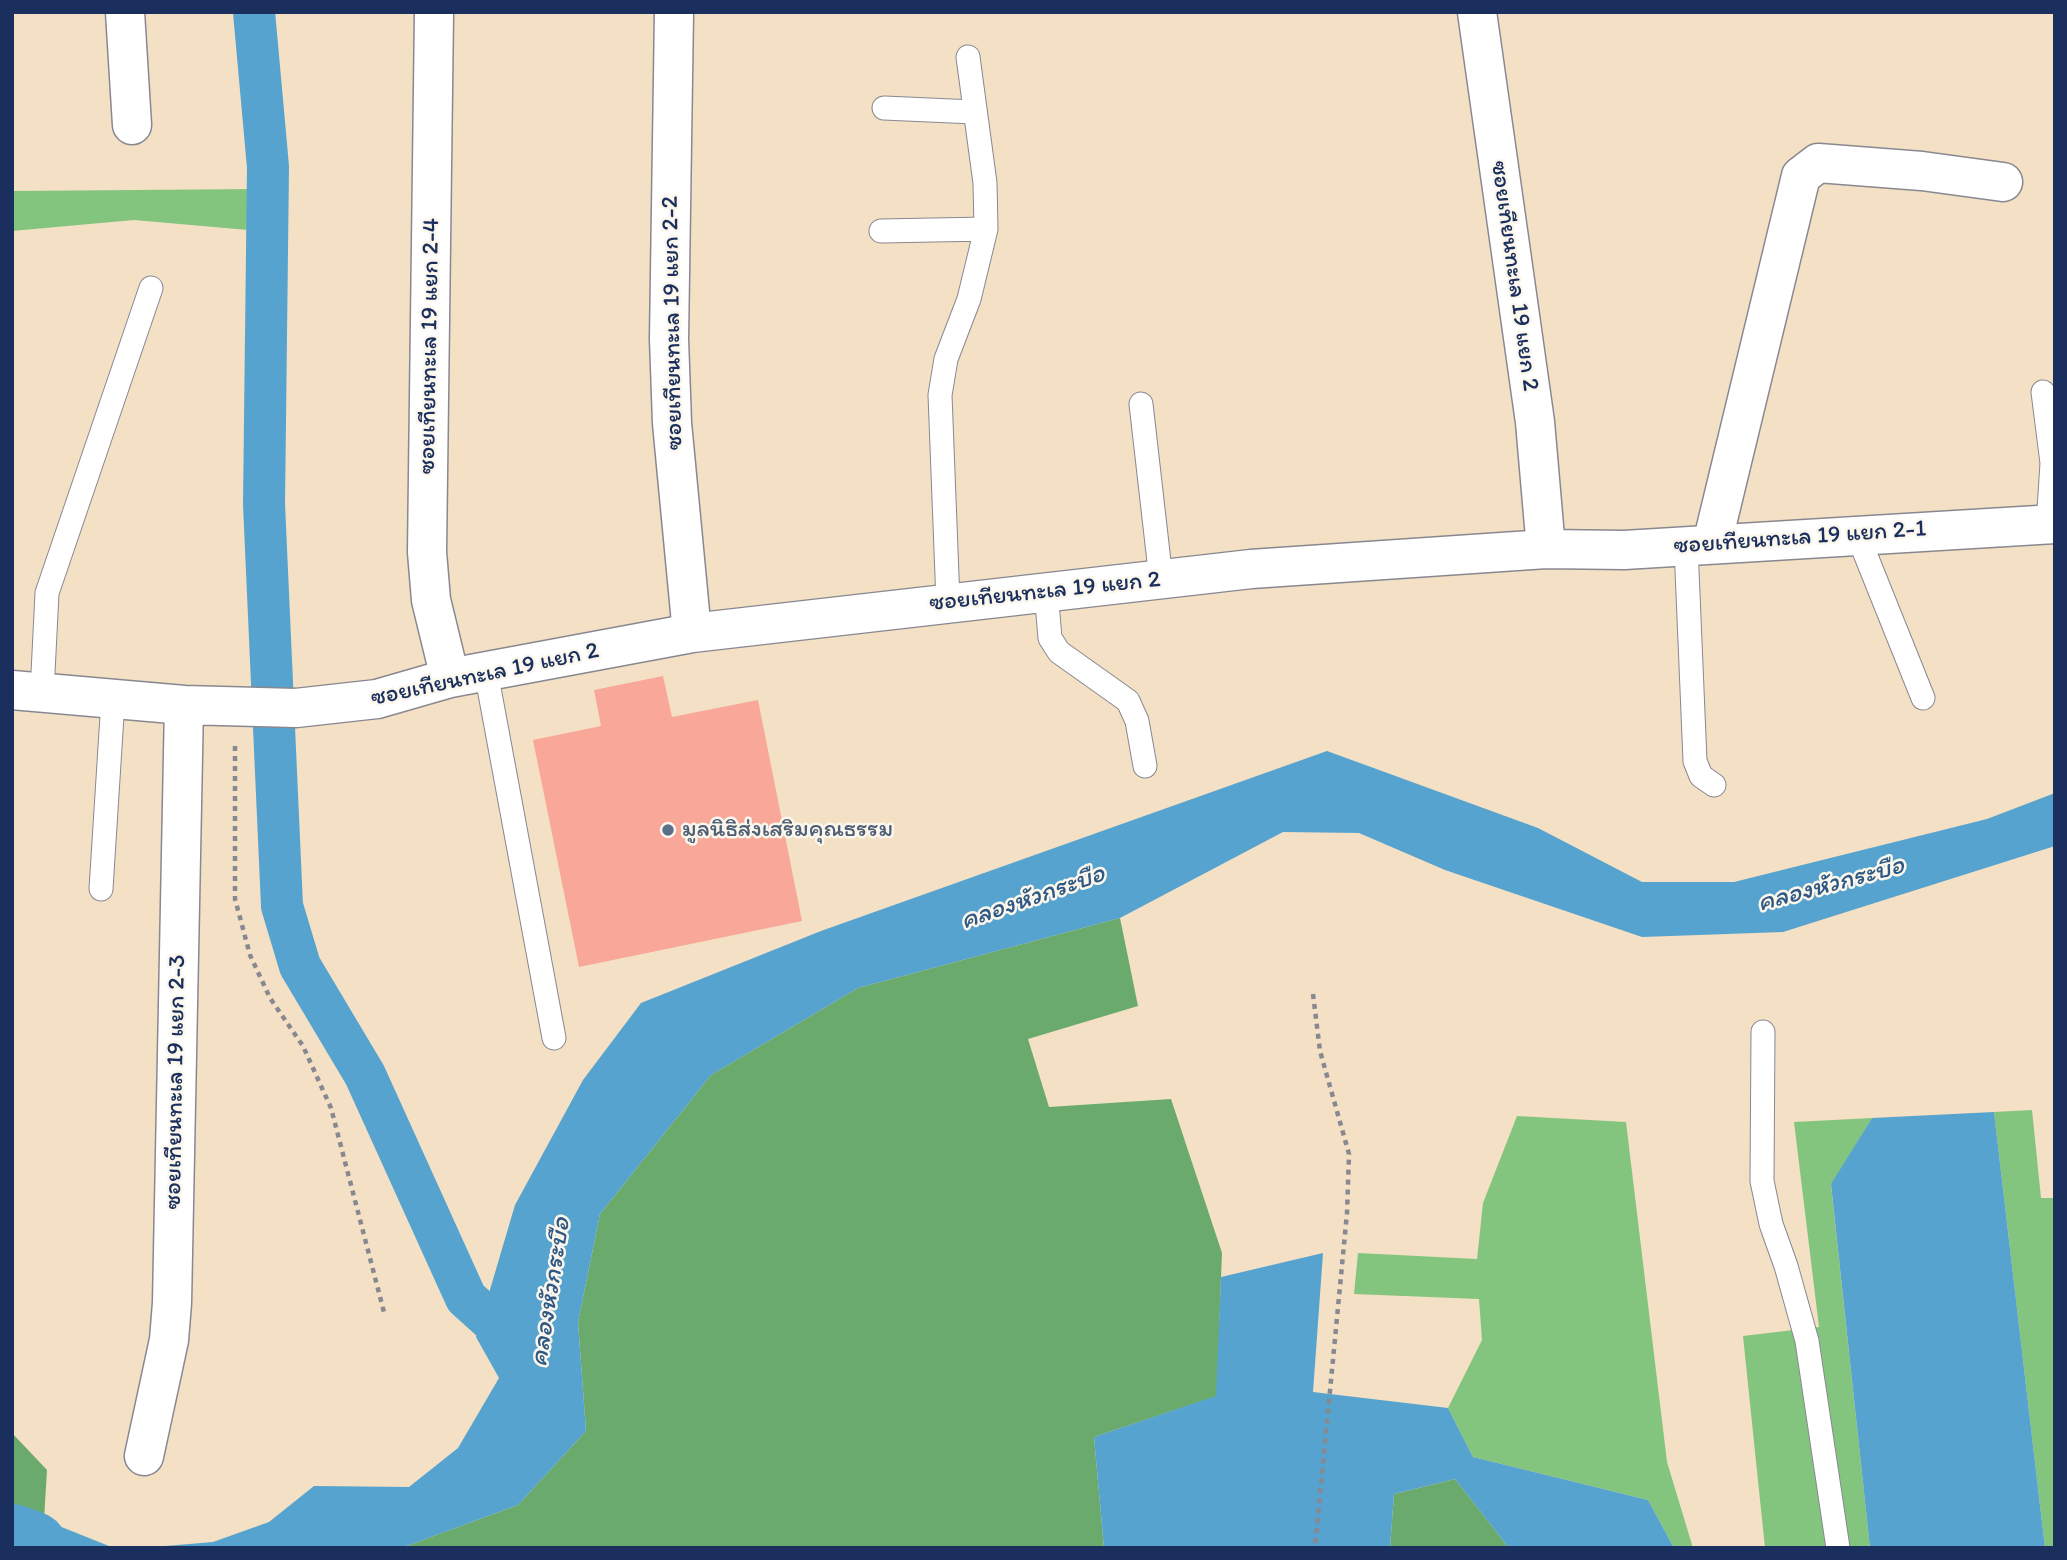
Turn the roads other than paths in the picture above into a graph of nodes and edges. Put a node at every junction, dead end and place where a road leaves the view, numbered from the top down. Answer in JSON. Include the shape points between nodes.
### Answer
{"nodes":[{"id":1,"x":125,"y":12,"type":"edge"},
{"id":2,"x":434,"y":12,"type":"edge"},
{"id":3,"x":674,"y":12,"type":"edge"},
{"id":4,"x":1477,"y":12,"type":"edge"},
{"id":5,"x":968,"y":57,"type":"dead end"},
{"id":6,"x":884,"y":108,"type":"dead end"},
{"id":7,"x":974,"y":113,"type":"junction"},
{"id":8,"x":132,"y":125,"type":"dead end"},
{"id":9,"x":2003,"y":182,"type":"dead end"},
{"id":10,"x":985,"y":229,"type":"junction"},
{"id":11,"x":881,"y":231,"type":"dead end"},
{"id":12,"x":151,"y":288,"type":"dead end"},
{"id":13,"x":2043,"y":392,"type":"dead end"},
{"id":14,"x":1141,"y":404,"type":"dead end"},
{"id":15,"x":2053,"y":462,"type":"edge"},
{"id":16,"x":2051,"y":524,"type":"edge"},
{"id":17,"x":1858,"y":536,"type":"junction"},
{"id":18,"x":1699,"y":545,"type":"junction"},
{"id":19,"x":1546,"y":549,"type":"junction"},
{"id":20,"x":1161,"y":579,"type":"junction"},
{"id":21,"x":1046,"y":592,"type":"junction"},
{"id":22,"x":948,"y":602,"type":"junction"},
{"id":23,"x":692,"y":633,"type":"junction"},
{"id":24,"x":468,"y":675,"type":"junction"},
{"id":25,"x":27,"y":692,"type":"edge"},
{"id":26,"x":1923,"y":698,"type":"dead end"},
{"id":27,"x":113,"y":700,"type":"junction"},
{"id":28,"x":184,"y":705,"type":"junction"},
{"id":29,"x":1145,"y":766,"type":"dead end"},
{"id":30,"x":1714,"y":785,"type":"dead end"},
{"id":31,"x":101,"y":889,"type":"dead end"},
{"id":32,"x":1763,"y":1032,"type":"dead end"},
{"id":33,"x":554,"y":1038,"type":"dead end"},
{"id":34,"x":144,"y":1456,"type":"dead end"},
{"id":35,"x":1838,"y":1548,"type":"edge"}],
"edges":[{"from":1,"to":8,"type":"street"},
{"from":2,"to":24,"type":"street","name":"ซอยเทียนทะเล 19 แยก 2-4","via":[[427,552],[431,600]]},
{"from":3,"to":23,"type":"street","name":"ซอยเทียนทะเล 19 แยก 2-2","via":[[669,339],[672,423]]},
{"from":4,"to":19,"type":"street","name":"ซอยเทียนทะเล 19 แยก 2","via":[[1535,422]]},
{"from":5,"to":7,"type":"lane"},
{"from":6,"to":7,"type":"lane"},
{"from":7,"to":10,"type":"lane","via":[[985,183]]},
{"from":9,"to":18,"type":"street","via":[[1818,163],[1801,176]]},
{"from":10,"to":11,"type":"lane"},
{"from":10,"to":22,"type":"lane","via":[[940,394]]},
{"from":12,"to":25,"type":"lane","via":[[47,593]]},
{"from":13,"to":15,"type":"lane"},
{"from":14,"to":20,"type":"lane"},
{"from":15,"to":16,"type":"lane"},
{"from":16,"to":17,"type":"street","name":"ซอยเทียนทะเล 19 แยก 2-1"},
{"from":17,"to":18,"type":"street","name":"ซอยเทียนทะเล 19 แยก 2-1"},
{"from":17,"to":26,"type":"lane"},
{"from":18,"to":19,"type":"street","name":"ซอยเทียนทะเล 19 แยก 2-1"},
{"from":18,"to":30,"type":"lane","via":[[1695,761],[1701,776]]},
{"from":19,"to":20,"type":"street","name":"ซอยเทียนทะเล 19 แยก 2"},
{"from":20,"to":21,"type":"street","name":"ซอยเทียนทะเล 19 แยก 2"},
{"from":21,"to":22,"type":"street","name":"ซอยเทียนทะเล 19 แยก 2"},
{"from":21,"to":29,"type":"lane","via":[[1050,638],[1059,652],[1128,701]]},
{"from":22,"to":23,"type":"street","name":"ซอยเทียนทะเล 19 แยก 2"},
{"from":23,"to":24,"type":"street","name":"ซอยเทียนทะเล 19 แยก 2"},
{"from":24,"to":28,"type":"street","name":"ซอยเทียนทะเล 19 แยก 2","via":[[377,699],[296,708]]},
{"from":24,"to":33,"type":"lane"},
{"from":25,"to":27,"type":"street","name":"ซอยเทียนทะเล 19 แยก 2"},
{"from":27,"to":28,"type":"street","name":"ซอยเทียนทะเล 19 แยก 2"},
{"from":27,"to":31,"type":"lane"},
{"from":28,"to":34,"type":"street","name":"ซอยเทียนทะเล 19 แยก 2-3","via":[[172,1303],[169,1340]]},
{"from":32,"to":35,"type":"lane","via":[[1762,1181],[1807,1341]]}]}
